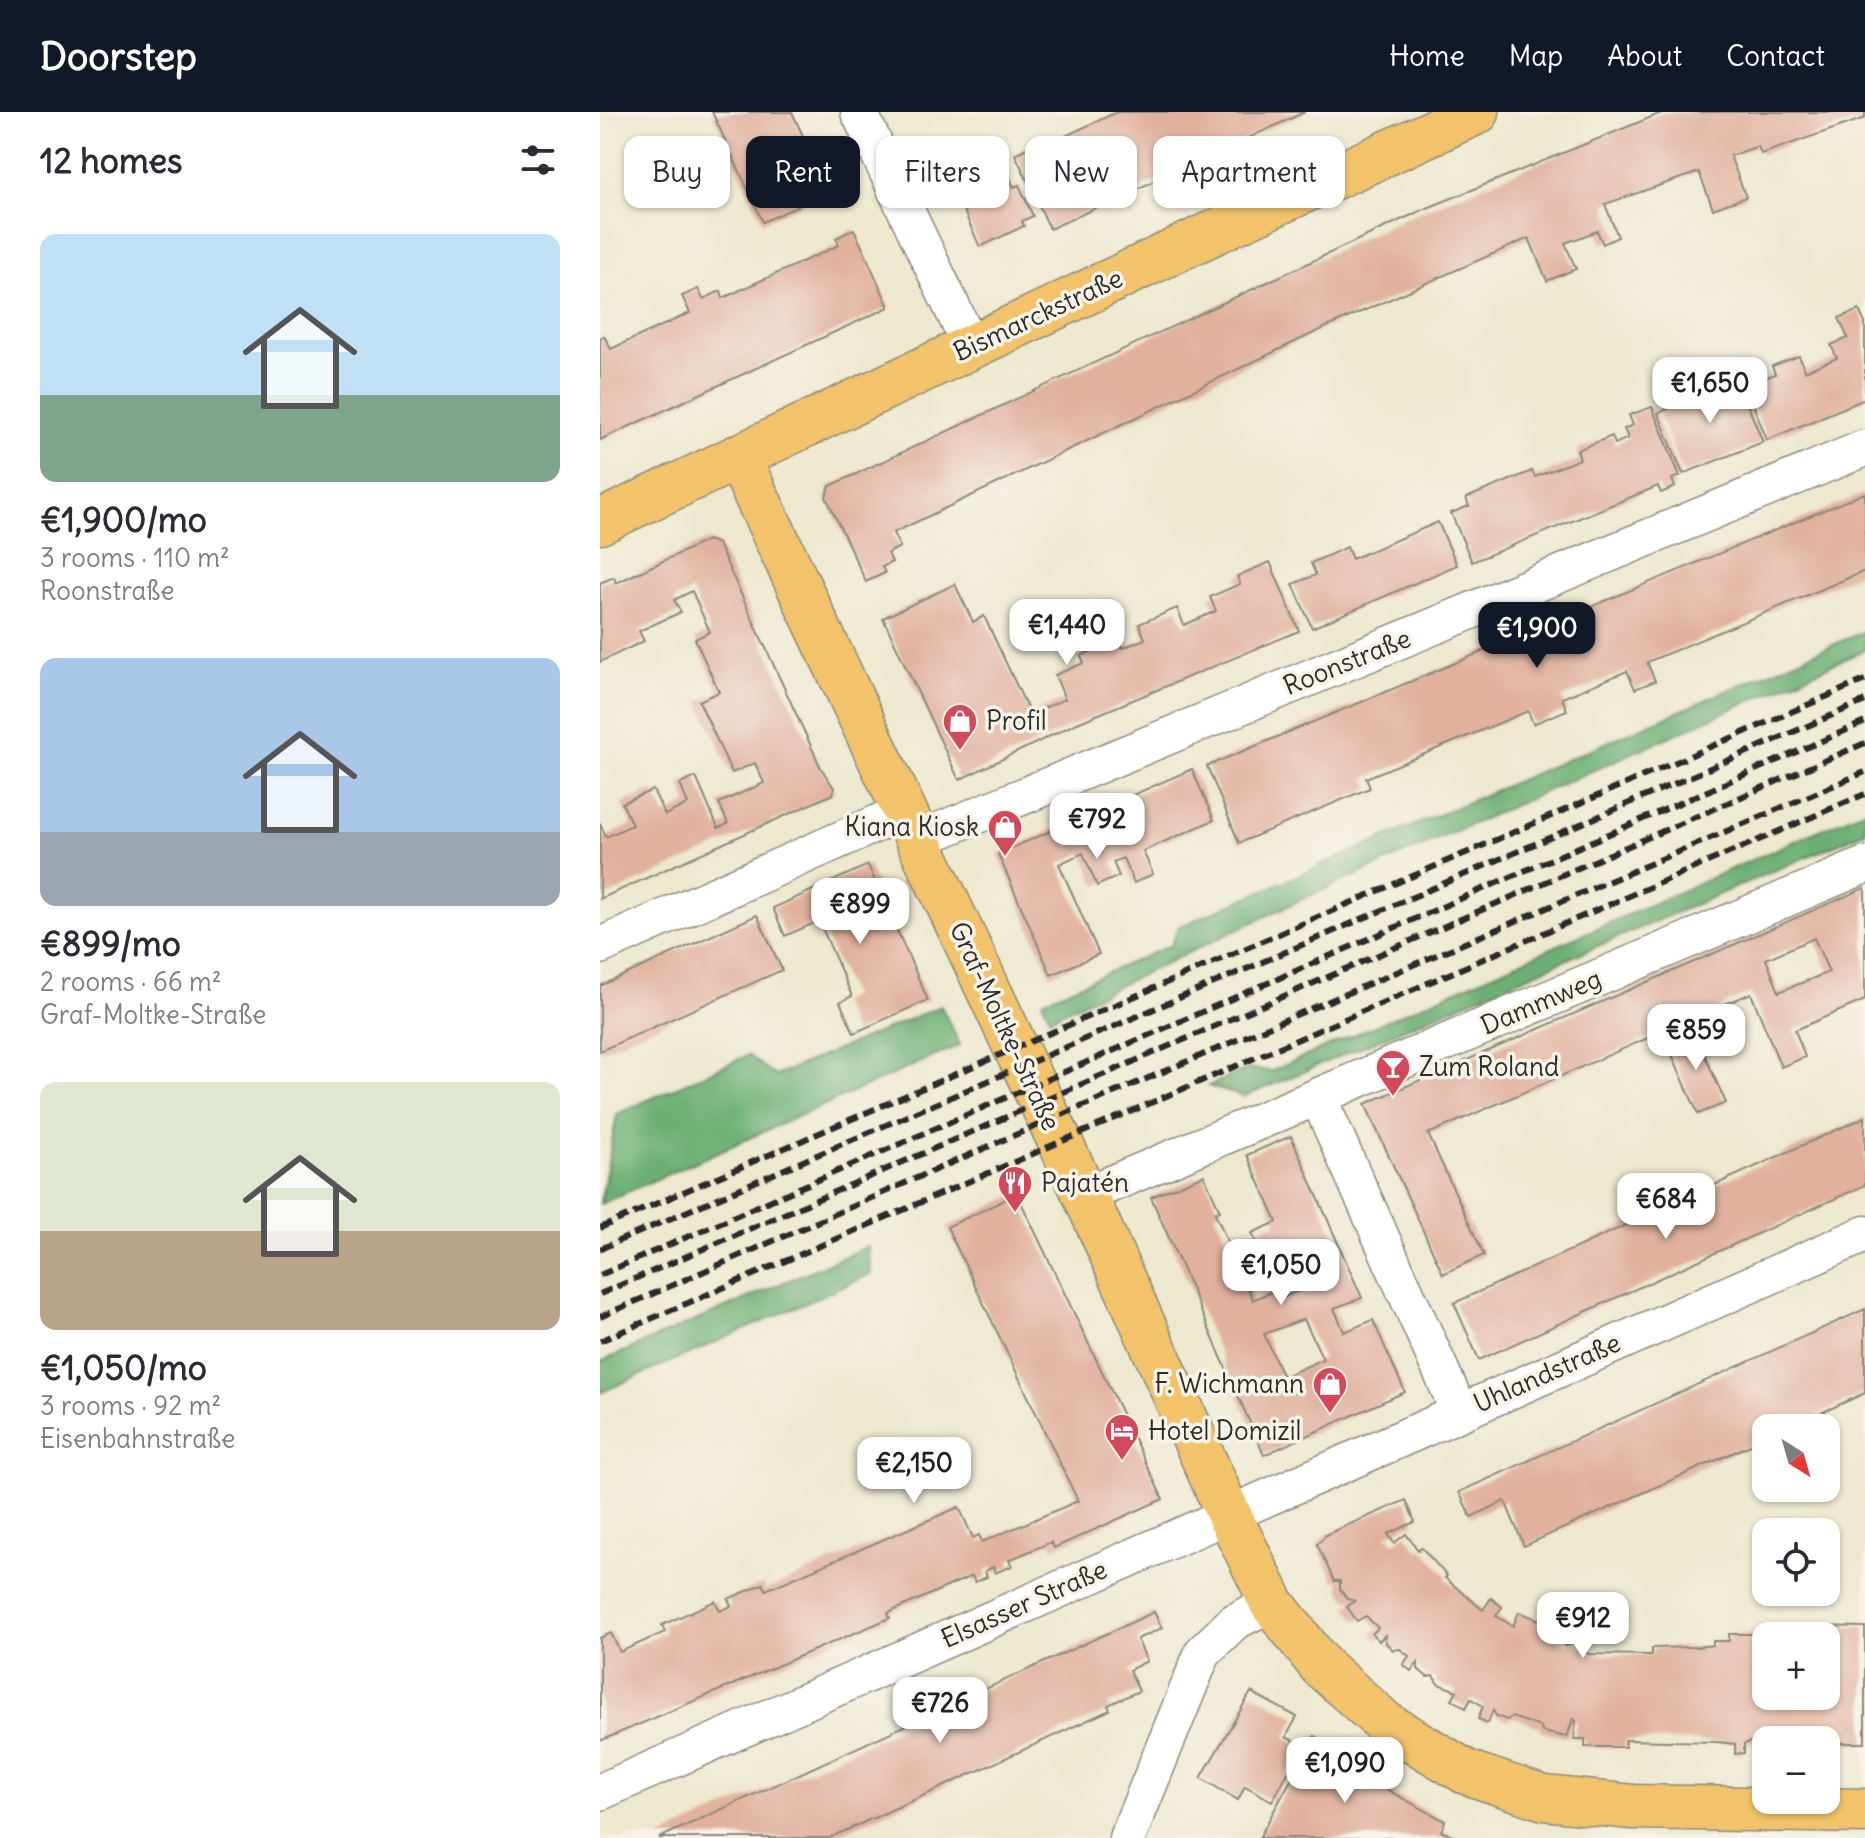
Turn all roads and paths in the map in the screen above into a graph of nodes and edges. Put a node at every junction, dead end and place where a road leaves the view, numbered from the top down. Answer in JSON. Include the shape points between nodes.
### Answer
{"nodes":[{"id":1,"x":859,"y":112,"type":"edge"},
{"id":2,"x":1477,"y":112,"type":"edge"},
{"id":3,"x":971,"y":347,"type":"junction"},
{"id":4,"x":1865,"y":448,"type":"edge"},
{"id":5,"x":738,"y":457,"type":"junction"},
{"id":6,"x":600,"y":522,"type":"edge"},
{"id":7,"x":911,"y":826,"type":"junction"},
{"id":8,"x":1865,"y":865,"type":"edge"},
{"id":9,"x":600,"y":946,"type":"edge"},
{"id":10,"x":1318,"y":1097,"type":"junction"},
{"id":11,"x":1085,"y":1195,"type":"junction"},
{"id":12,"x":1865,"y":1234,"type":"edge"},
{"id":13,"x":1459,"y":1411,"type":"junction"},
{"id":14,"x":1228,"y":1513,"type":"junction"},
{"id":15,"x":1272,"y":1603,"type":"junction"},
{"id":16,"x":600,"y":1792,"type":"edge"},
{"id":17,"x":1865,"y":1811,"type":"edge"},
{"id":18,"x":1127,"y":1838,"type":"edge"}],
"edges":[{"from":1,"to":3,"type":"street"},
{"from":2,"to":3,"type":"main road","name":"Bismarckstraße"},
{"from":3,"to":5,"type":"main road","name":"Bismarckstraße"},
{"from":4,"to":7,"type":"street","name":"Roonstraße"},
{"from":5,"to":6,"type":"main road","name":"Bismarckstraße"},
{"from":5,"to":7,"type":"main road","name":"Graf-Moltke-Straße"},
{"from":7,"to":9,"type":"street","name":"Roonstraße"},
{"from":7,"to":11,"type":"main road","name":"Graf-Moltke-Straße"},
{"from":8,"to":10,"type":"street","name":"Dammweg"},
{"from":10,"to":11,"type":"street","name":"Dammweg"},
{"from":10,"to":13,"type":"street"},
{"from":11,"to":14,"type":"main road","name":"Graf-Moltke-Straße"},
{"from":12,"to":13,"type":"street","name":"Uhlandstraße"},
{"from":13,"to":14,"type":"street","name":"Uhlandstraße"},
{"from":14,"to":15,"type":"main road","name":"Graf-Moltke-Straße"},
{"from":14,"to":16,"type":"street","name":"Elsasser Straße"},
{"from":15,"to":17,"type":"main road","name":"Graf-Moltke-Straße","via":[[1321,1666],[1386,1724],[1466,1772],[1544,1798],[1633,1807]]},
{"from":15,"to":18,"type":"street","via":[[1234,1622],[1203,1652]]}]}
